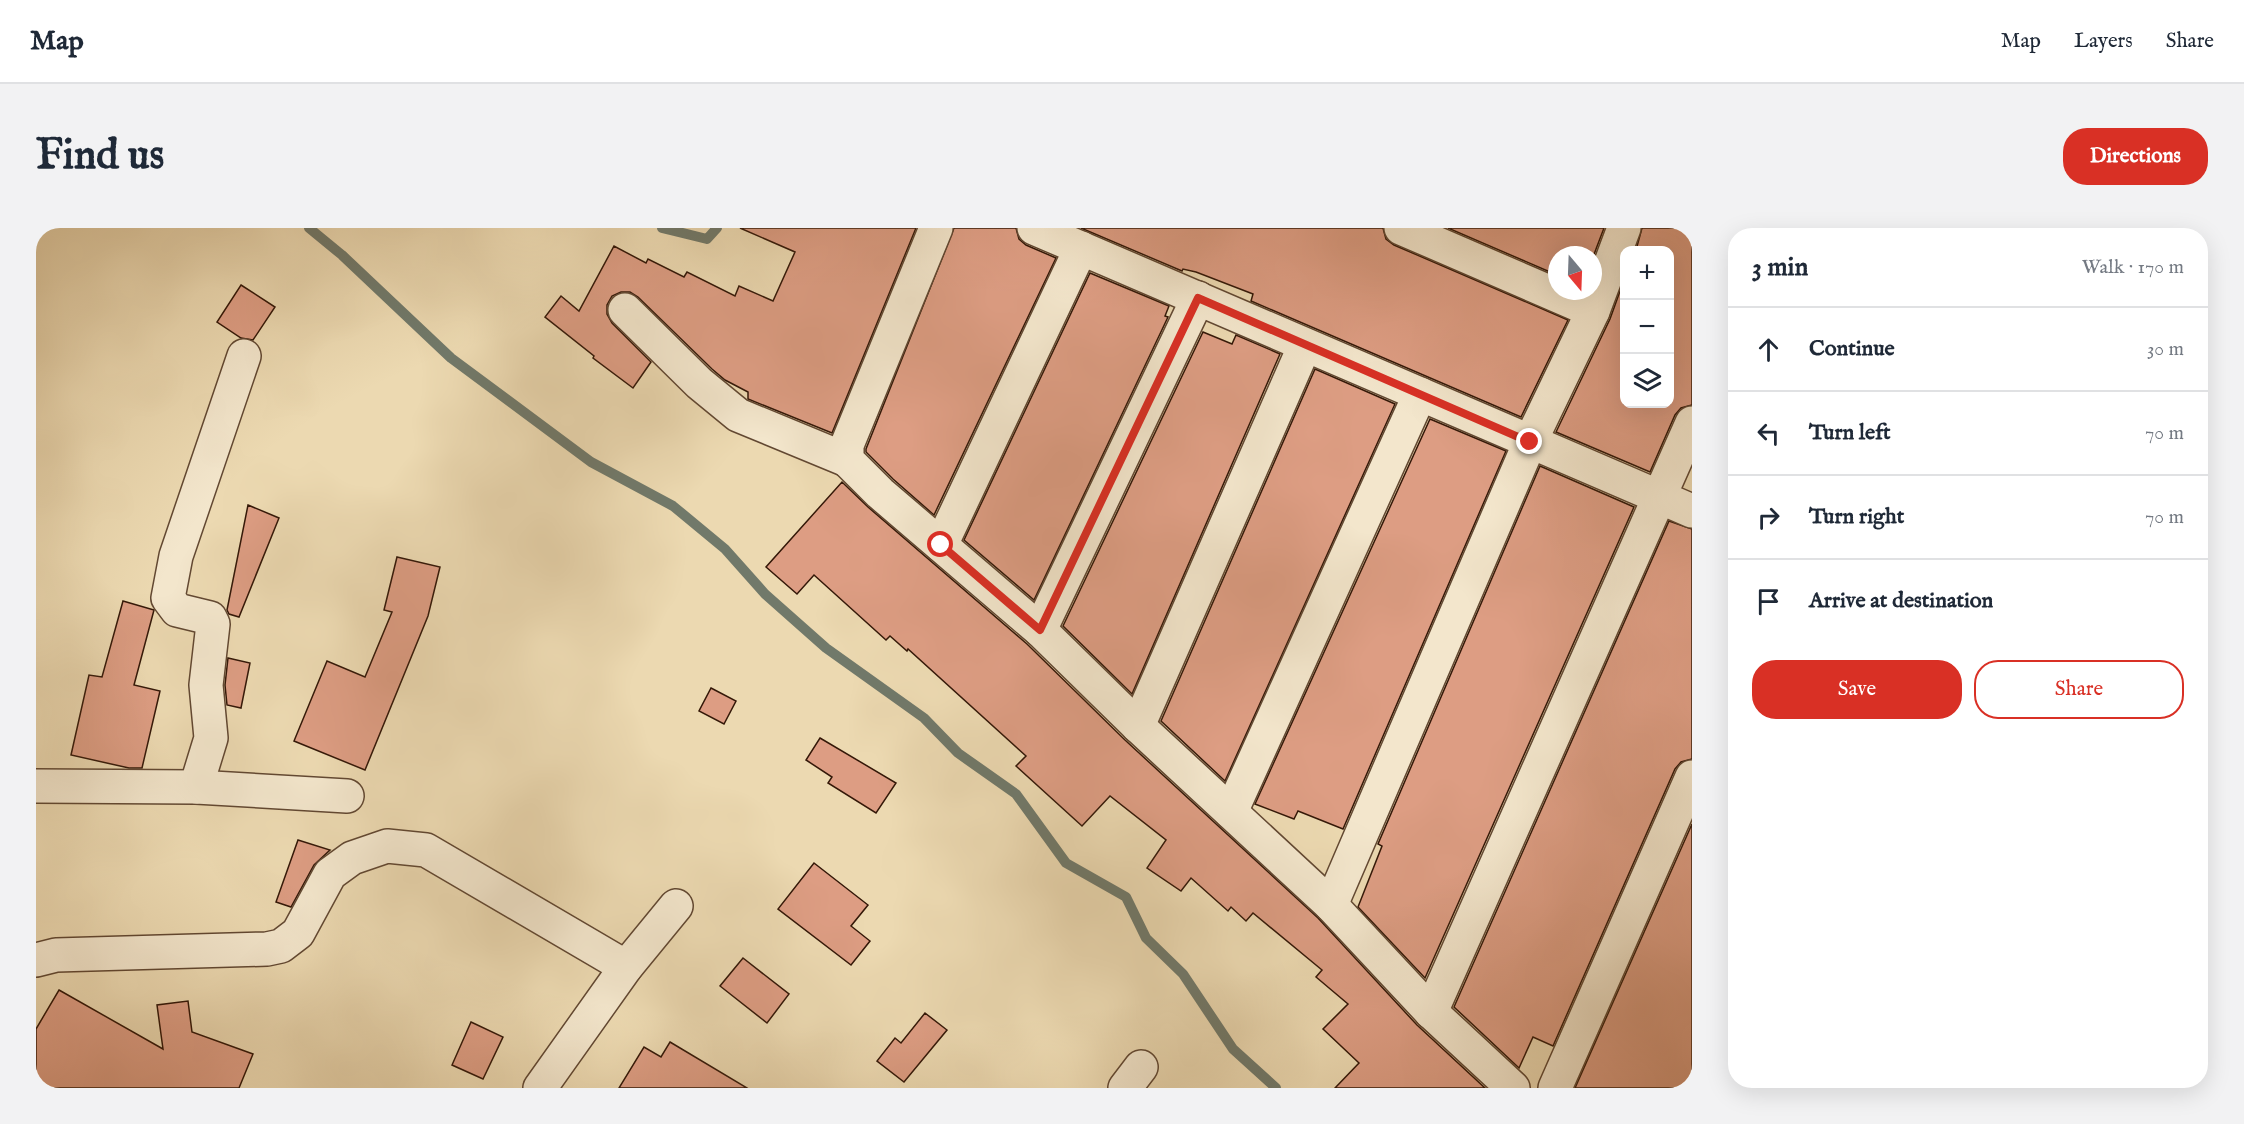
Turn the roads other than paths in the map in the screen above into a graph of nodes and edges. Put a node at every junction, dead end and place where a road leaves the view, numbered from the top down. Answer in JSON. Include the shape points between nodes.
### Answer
{"nodes":[{"id":1,"x":936,"y":228,"type":"edge"},
{"id":2,"x":1034,"y":228,"type":"edge"},
{"id":3,"x":1401,"y":228,"type":"edge"},
{"id":4,"x":1624,"y":228,"type":"edge"},
{"id":5,"x":1081,"y":248,"type":"junction"},
{"id":6,"x":1198,"y":298,"type":"junction"},
{"id":7,"x":625,"y":310,"type":"dead end"},
{"id":8,"x":1593,"y":311,"type":"junction"},
{"id":9,"x":1305,"y":345,"type":"junction"},
{"id":10,"x":244,"y":356,"type":"dead end"},
{"id":11,"x":1420,"y":394,"type":"junction"},
{"id":12,"x":1692,"y":423,"type":"edge"},
{"id":13,"x":1530,"y":442,"type":"junction"},
{"id":14,"x":847,"y":460,"type":"junction"},
{"id":15,"x":1659,"y":497,"type":"junction"},
{"id":16,"x":1692,"y":511,"type":"edge"},
{"id":17,"x":941,"y":545,"type":"junction"},
{"id":18,"x":1040,"y":630,"type":"junction"},
{"id":19,"x":1138,"y":726,"type":"junction"},
{"id":20,"x":1692,"y":777,"type":"edge"},
{"id":21,"x":36,"y":786,"type":"edge"},
{"id":22,"x":196,"y":787,"type":"junction"},
{"id":23,"x":347,"y":796,"type":"dead end"},
{"id":24,"x":1232,"y":812,"type":"junction"},
{"id":25,"x":1331,"y":905,"type":"junction"},
{"id":26,"x":676,"y":906,"type":"dead end"},
{"id":27,"x":36,"y":960,"type":"edge"},
{"id":28,"x":626,"y":967,"type":"junction"},
{"id":29,"x":1431,"y":1012,"type":"junction"},
{"id":30,"x":540,"y":1088,"type":"edge"},
{"id":31,"x":1513,"y":1088,"type":"edge"},
{"id":32,"x":1555,"y":1088,"type":"edge"}],
"edges":[{"from":1,"to":14,"type":"street","via":[[847,445]]},
{"from":2,"to":5,"type":"street"},
{"from":3,"to":8,"type":"street"},
{"from":4,"to":8,"type":"street"},
{"from":5,"to":6,"type":"street"},
{"from":5,"to":17,"type":"street"},
{"from":6,"to":9,"type":"street"},
{"from":6,"to":18,"type":"street"},
{"from":7,"to":14,"type":"street","via":[[699,383],[738,415]]},
{"from":8,"to":13,"type":"street"},
{"from":9,"to":11,"type":"street"},
{"from":9,"to":19,"type":"street"},
{"from":10,"to":22,"type":"street","via":[[177,556],[168,598],[177,610],[203,614],[213,624],[206,685],[211,738]]},
{"from":11,"to":13,"type":"street"},
{"from":11,"to":24,"type":"street"},
{"from":12,"to":15,"type":"street"},
{"from":13,"to":15,"type":"street"},
{"from":13,"to":25,"type":"street"},
{"from":14,"to":17,"type":"street"},
{"from":15,"to":16,"type":"street"},
{"from":15,"to":29,"type":"street"},
{"from":17,"to":18,"type":"street"},
{"from":18,"to":19,"type":"street"},
{"from":19,"to":24,"type":"street"},
{"from":20,"to":32,"type":"street"},
{"from":21,"to":22,"type":"street"},
{"from":22,"to":23,"type":"street"},
{"from":24,"to":25,"type":"street"},
{"from":25,"to":29,"type":"street"},
{"from":26,"to":28,"type":"street"},
{"from":27,"to":28,"type":"street","via":[[56,955],[281,946],[298,933],[330,874],[352,858],[387,846],[426,850]]},
{"from":28,"to":30,"type":"street"},
{"from":29,"to":31,"type":"street"}]}
